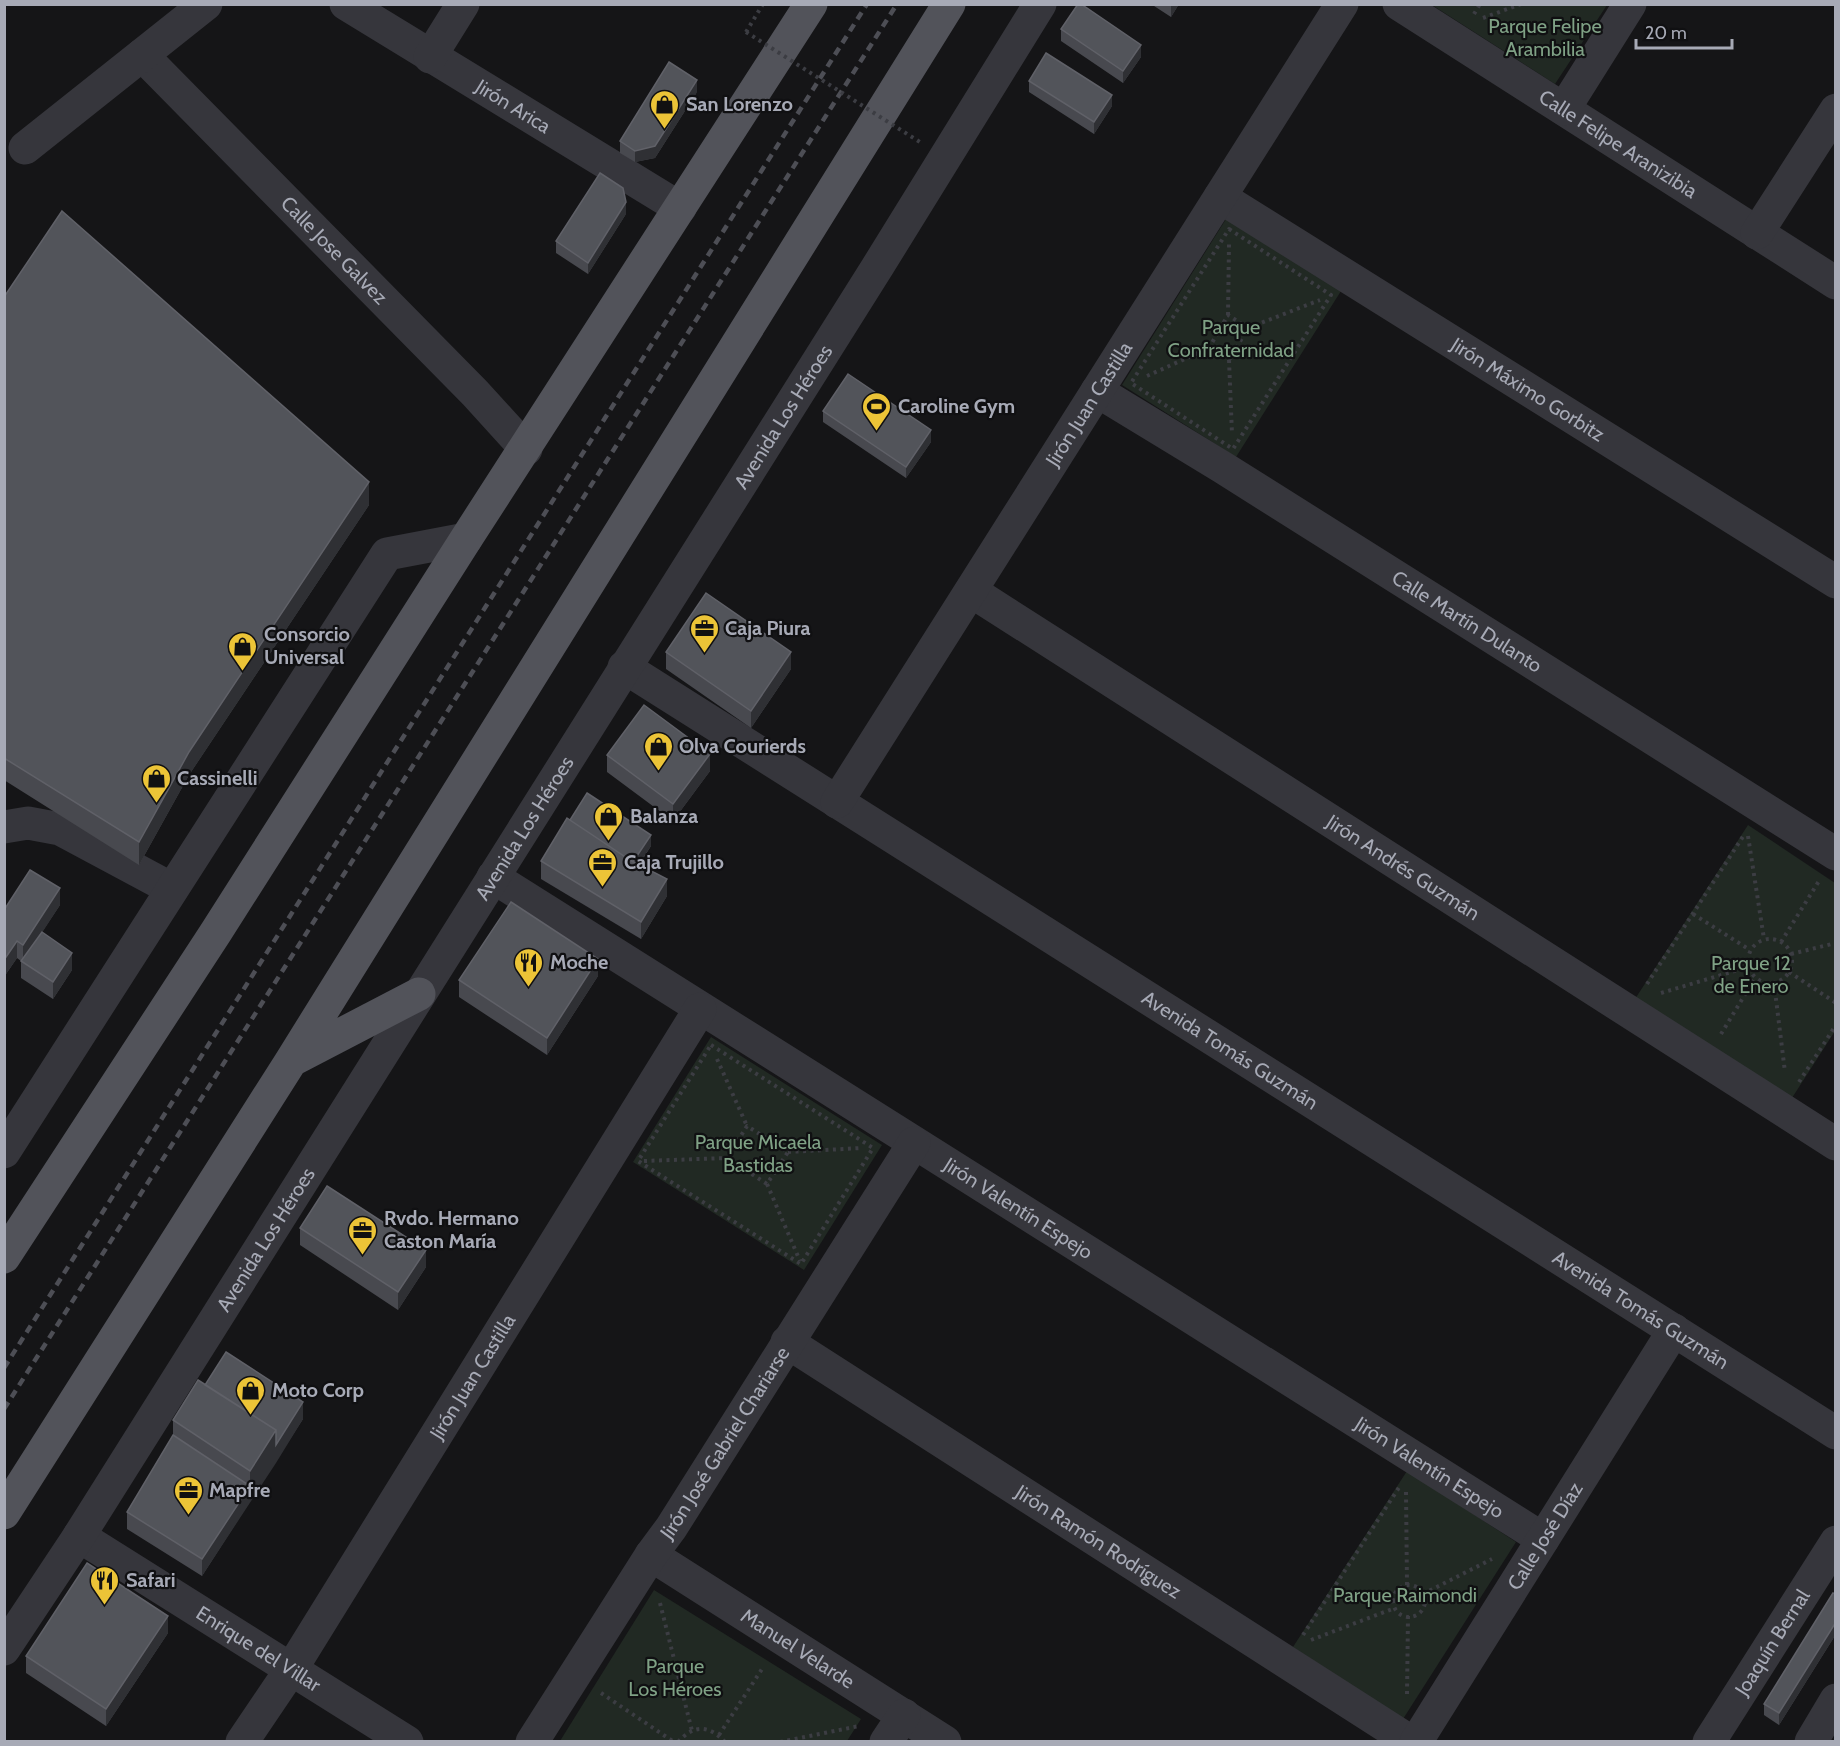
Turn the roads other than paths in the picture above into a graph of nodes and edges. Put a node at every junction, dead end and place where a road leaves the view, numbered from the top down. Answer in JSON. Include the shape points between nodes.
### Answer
{"nodes":[{"id":1,"x":206,"y":4,"type":"edge"},
{"id":2,"x":346,"y":4,"type":"edge"},
{"id":3,"x":463,"y":4,"type":"edge"},
{"id":4,"x":811,"y":4,"type":"edge"},
{"id":5,"x":949,"y":4,"type":"edge"},
{"id":6,"x":1040,"y":4,"type":"edge"},
{"id":7,"x":1342,"y":4,"type":"edge"},
{"id":8,"x":1399,"y":4,"type":"edge"},
{"id":9,"x":1630,"y":4,"type":"edge"},
{"id":10,"x":142,"y":55,"type":"junction"},
{"id":11,"x":430,"y":57,"type":"junction"},
{"id":12,"x":1564,"y":109,"type":"junction"},
{"id":13,"x":1836,"y":110,"type":"edge"},
{"id":14,"x":25,"y":148,"type":"dead end"},
{"id":15,"x":1220,"y":197,"type":"junction"},
{"id":16,"x":680,"y":208,"type":"junction"},
{"id":17,"x":1757,"y":233,"type":"junction"},
{"id":18,"x":1836,"y":283,"type":"edge"},
{"id":19,"x":1097,"y":391,"type":"junction"},
{"id":20,"x":526,"y":449,"type":"junction"},
{"id":21,"x":466,"y":539,"type":"junction"},
{"id":22,"x":1836,"y":582,"type":"edge"},
{"id":23,"x":971,"y":591,"type":"junction"},
{"id":24,"x":624,"y":668,"type":"junction"},
{"id":25,"x":837,"y":802,"type":"junction"},
{"id":26,"x":4,"y":828,"type":"edge"},
{"id":27,"x":1829,"y":865,"type":"edge"},
{"id":28,"x":492,"y":877,"type":"junction"},
{"id":29,"x":172,"y":889,"type":"junction"},
{"id":30,"x":419,"y":994,"type":"junction"},
{"id":31,"x":700,"y":1009,"type":"junction"},
{"id":32,"x":291,"y":1061,"type":"junction"},
{"id":33,"x":914,"y":1143,"type":"junction"},
{"id":34,"x":1836,"y":1144,"type":"edge"},
{"id":35,"x":4,"y":1152,"type":"edge"},
{"id":36,"x":4,"y":1257,"type":"edge"},
{"id":37,"x":1674,"y":1330,"type":"junction"},
{"id":38,"x":787,"y":1342,"type":"junction"},
{"id":39,"x":1836,"y":1433,"type":"edge"},
{"id":40,"x":4,"y":1513,"type":"edge"},
{"id":41,"x":79,"y":1536,"type":"junction"},
{"id":42,"x":1543,"y":1539,"type":"junction"},
{"id":43,"x":1836,"y":1542,"type":"edge"},
{"id":44,"x":651,"y":1555,"type":"junction"},
{"id":45,"x":4,"y":1650,"type":"edge"},
{"id":46,"x":292,"y":1668,"type":"junction"},
{"id":47,"x":1836,"y":1700,"type":"edge"},
{"id":48,"x":895,"y":1728,"type":"edge"},
{"id":49,"x":242,"y":1742,"type":"edge"},
{"id":50,"x":407,"y":1742,"type":"edge"},
{"id":51,"x":532,"y":1742,"type":"edge"},
{"id":52,"x":945,"y":1742,"type":"edge"},
{"id":53,"x":1411,"y":1742,"type":"edge"},
{"id":54,"x":1416,"y":1742,"type":"edge"},
{"id":55,"x":1709,"y":1742,"type":"edge"},
{"id":56,"x":1811,"y":1742,"type":"edge"}],
"edges":[{"from":1,"to":10,"type":"street"},
{"from":2,"to":11,"type":"street","name":"Jirón Arica"},
{"from":3,"to":11,"type":"street"},
{"from":4,"to":16,"type":"main road"},
{"from":5,"to":32,"type":"main road"},
{"from":6,"to":24,"type":"street","name":"Avenida Los Héroes"},
{"from":7,"to":15,"type":"street","name":"Jirón Juan Castilla"},
{"from":8,"to":12,"type":"street","name":"Calle Felipe Aranizibia"},
{"from":9,"to":12,"type":"street"},
{"from":10,"to":14,"type":"street"},
{"from":10,"to":20,"type":"street","name":"Calle Jose Galvez"},
{"from":11,"to":16,"type":"street","name":"Jirón Arica"},
{"from":12,"to":17,"type":"street","name":"Calle Felipe Aranizibia"},
{"from":13,"to":17,"type":"street"},
{"from":15,"to":19,"type":"street","name":"Jirón Juan Castilla"},
{"from":15,"to":22,"type":"street","name":"Jirón Máximo Gorbitz","via":[[1338,285]]},
{"from":16,"to":20,"type":"main road"},
{"from":17,"to":18,"type":"street","name":"Calle Felipe Aranizibia"},
{"from":19,"to":23,"type":"street","name":"Jirón Juan Castilla"},
{"from":19,"to":27,"type":"street","name":"Calle Martín Dulanto","via":[[1227,458]]},
{"from":20,"to":21,"type":"main road"},
{"from":21,"to":29,"type":"street","via":[[387,554]]},
{"from":21,"to":36,"type":"main road"},
{"from":23,"to":25,"type":"street","name":"Jirón Juan Castilla"},
{"from":23,"to":34,"type":"street","name":"Jirón Andrés Guzmán","via":[[1633,1006],[1785,1104]]},
{"from":24,"to":25,"type":"street","name":"Avenida Tomás Guzmán"},
{"from":24,"to":28,"type":"street","name":"Avenida Los Héroes"},
{"from":25,"to":37,"type":"street","name":"Avenida Tomás Guzmán"},
{"from":26,"to":29,"type":"street","via":[[28,823],[60,829]]},
{"from":28,"to":30,"type":"street","name":"Avenida Los Héroes"},
{"from":28,"to":31,"type":"street","name":"Jirón Valentín Espejo"},
{"from":29,"to":35,"type":"street"},
{"from":30,"to":32,"type":"main road"},
{"from":30,"to":41,"type":"street","name":"Avenida Los Héroes"},
{"from":31,"to":33,"type":"street","name":"Jirón Valentín Espejo"},
{"from":31,"to":46,"type":"street","name":"Jirón Juan Castilla","via":[[626,1154]]},
{"from":32,"to":40,"type":"main road"},
{"from":33,"to":38,"type":"street","name":"Jirón José Gabriel Chariarse","via":[[814,1272]]},
{"from":33,"to":42,"type":"street","name":"Jirón Valentín Espejo","via":[[1412,1468]]},
{"from":37,"to":39,"type":"street","name":"Avenida Tomás Guzmán"},
{"from":37,"to":42,"type":"street","name":"Calle José Díaz"},
{"from":38,"to":44,"type":"street","name":"Jirón José Gabriel Chariarse"},
{"from":38,"to":53,"type":"street","name":"Jirón Ramón Rodríguez","via":[[1291,1654]]},
{"from":41,"to":45,"type":"street","name":"Avenida Los Héroes"},
{"from":41,"to":46,"type":"street","name":"Enrique del Villar"},
{"from":42,"to":54,"type":"street","name":"Calle José Díaz"},
{"from":43,"to":55,"type":"street","name":"Joaquín Bernal"},
{"from":44,"to":48,"type":"street","name":"Manuel Velarde","via":[[782,1638]]},
{"from":44,"to":51,"type":"street","name":"Jirón José Gabriel Chariarse"},
{"from":46,"to":49,"type":"street","name":"Jirón Juan Castilla"},
{"from":46,"to":50,"type":"street","name":"Enrique del Villar"},
{"from":47,"to":56,"type":"street"},
{"from":48,"to":52,"type":"street","name":"Manuel Velarde"}]}
